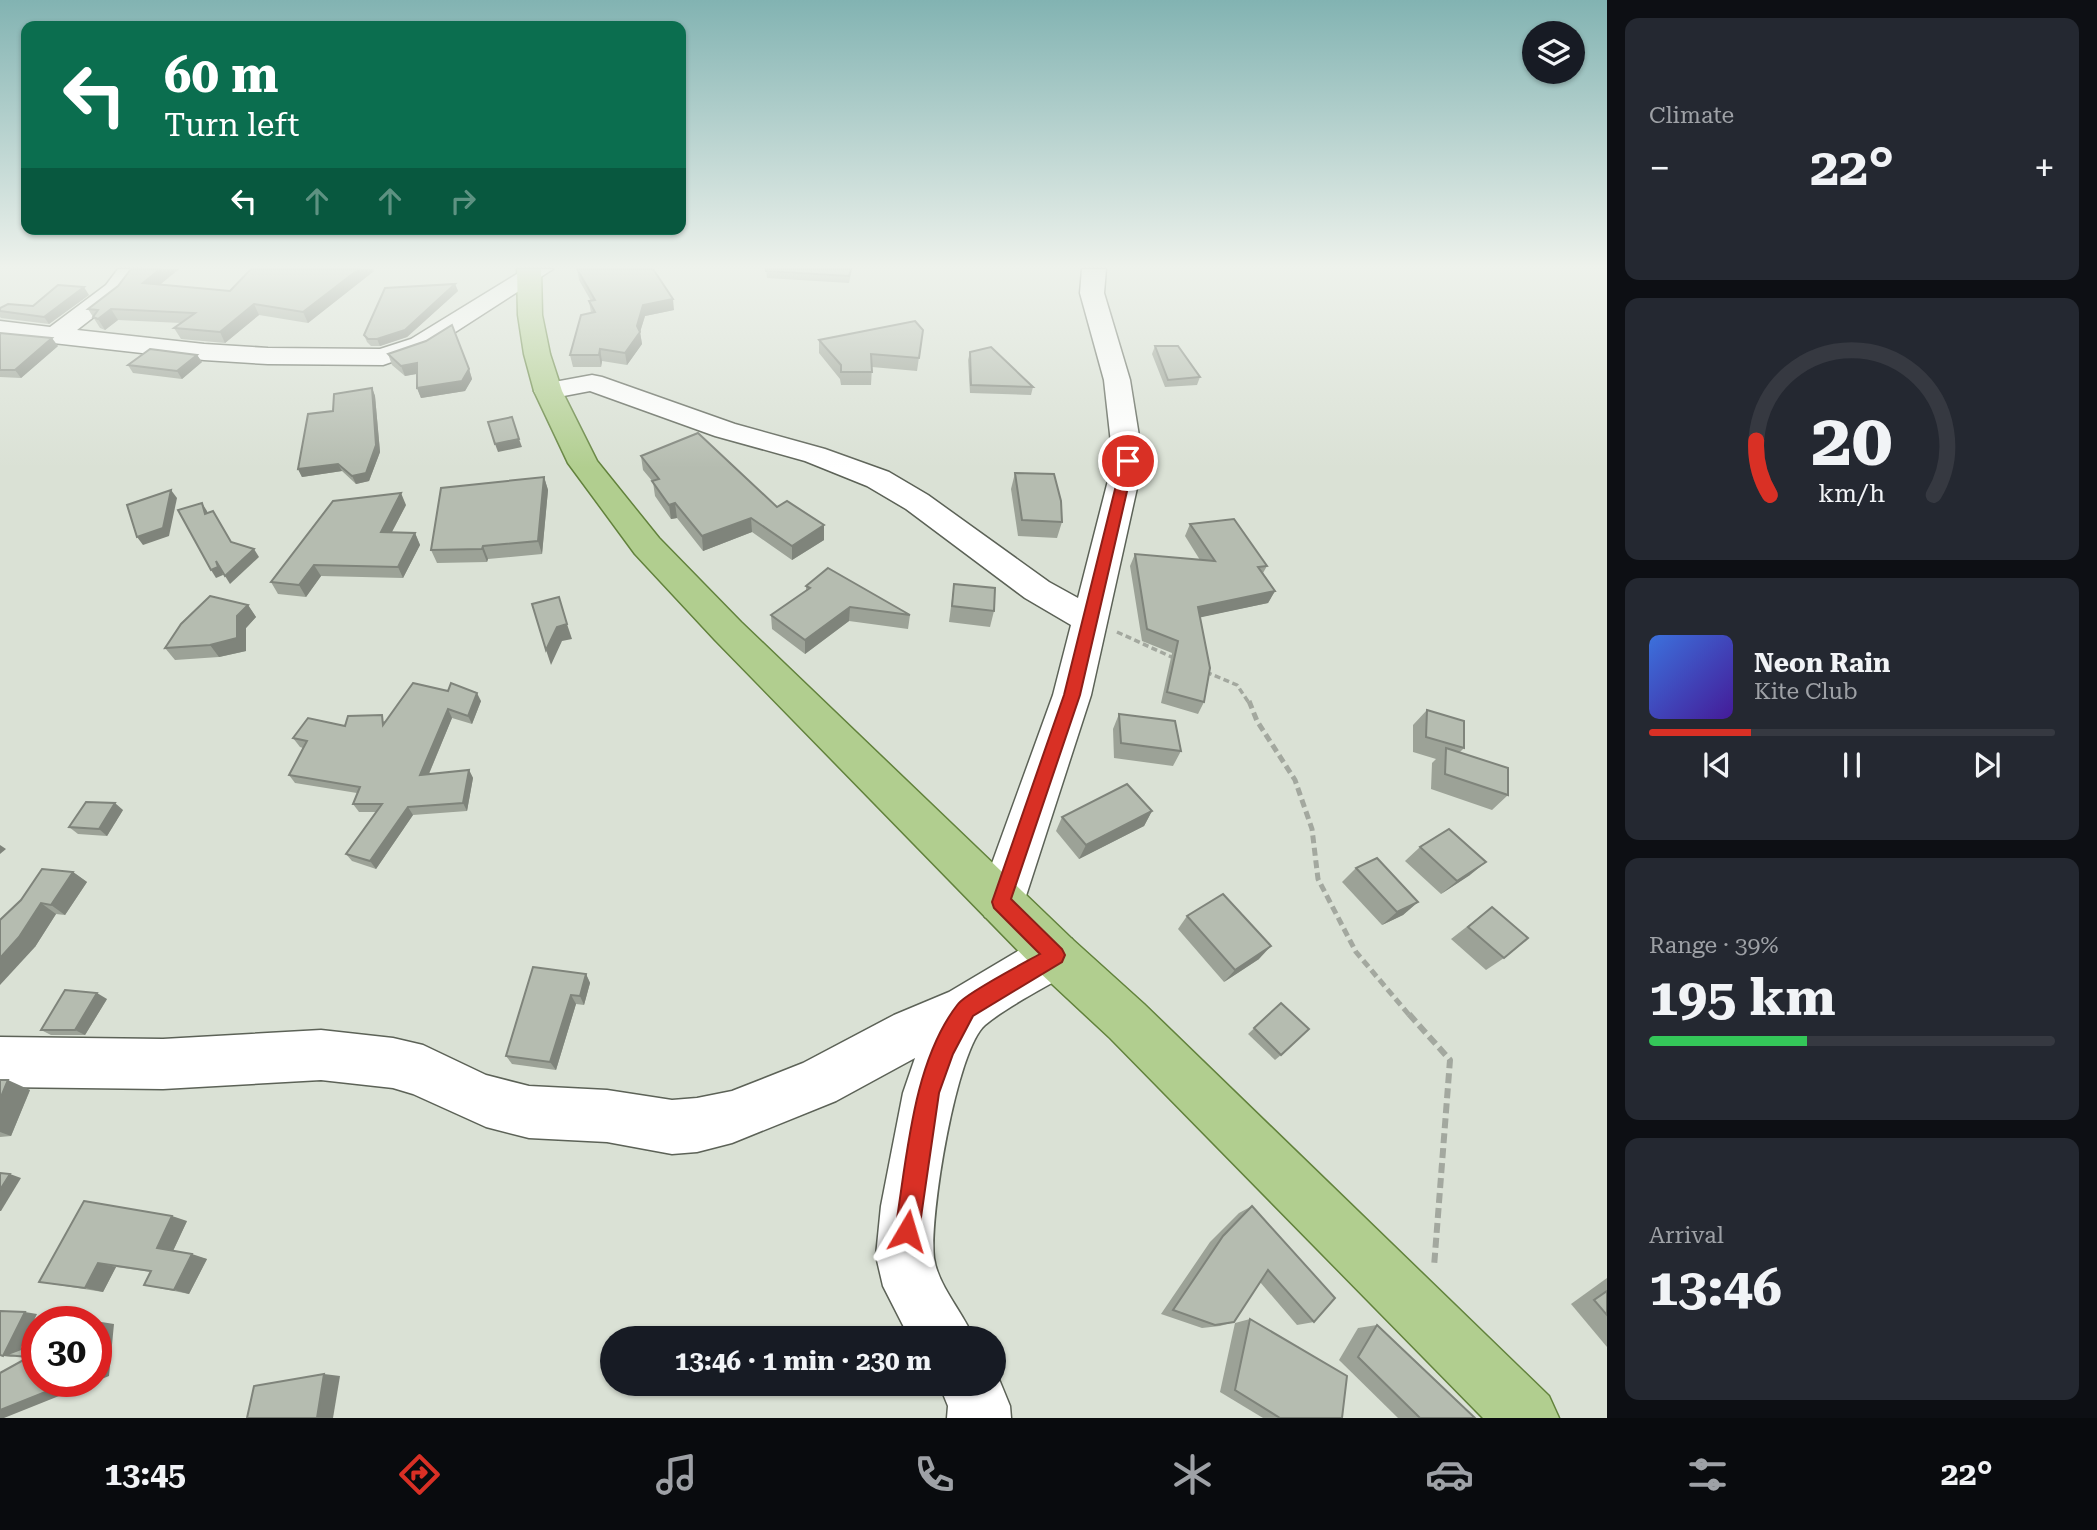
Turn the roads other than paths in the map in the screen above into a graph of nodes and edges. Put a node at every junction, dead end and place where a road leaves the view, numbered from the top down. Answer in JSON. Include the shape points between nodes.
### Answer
{"nodes":[{"id":1,"x":57,"y":335,"type":"edge"},
{"id":2,"x":434,"y":335,"type":"edge"},
{"id":3,"x":534,"y":335,"type":"edge"},
{"id":4,"x":1104,"y":335,"type":"edge"},
{"id":5,"x":548,"y":391,"type":"junction"},
{"id":6,"x":1090,"y":620,"type":"junction"},
{"id":7,"x":1001,"y":902,"type":"junction"},
{"id":8,"x":1055,"y":955,"type":"junction"},
{"id":9,"x":966,"y":1009,"type":"junction"},
{"id":10,"x":0,"y":1062,"type":"edge"},
{"id":11,"x":936,"y":1326,"type":"edge"},
{"id":12,"x":975,"y":1396,"type":"edge"},
{"id":13,"x":979,"y":1418,"type":"edge"},
{"id":14,"x":1527,"y":1418,"type":"edge"}],
"edges":[{"from":1,"to":2,"type":"street","via":[[217,353],[329,358],[383,357]]},
{"from":3,"to":5,"type":"main road"},
{"from":4,"to":6,"type":"street","via":[[1117,380],[1128,461]]},
{"from":5,"to":6,"type":"street","via":[[592,383],[878,479],[1037,590]]},
{"from":5,"to":7,"type":"main road","via":[[583,463],[647,546]]},
{"from":6,"to":7,"type":"street","via":[[1072,695]]},
{"from":7,"to":8,"type":"main road"},
{"from":8,"to":9,"type":"street"},
{"from":8,"to":14,"type":"main road"},
{"from":9,"to":10,"type":"street","via":[[818,1083],[732,1117],[672,1127],[607,1116],[529,1112],[486,1101],[423,1071],[321,1055],[163,1064]]},
{"from":9,"to":11,"type":"street","via":[[944,1049],[929,1093],[909,1206],[905,1256],[912,1286]]},
{"from":12,"to":13,"type":"street"}]}
